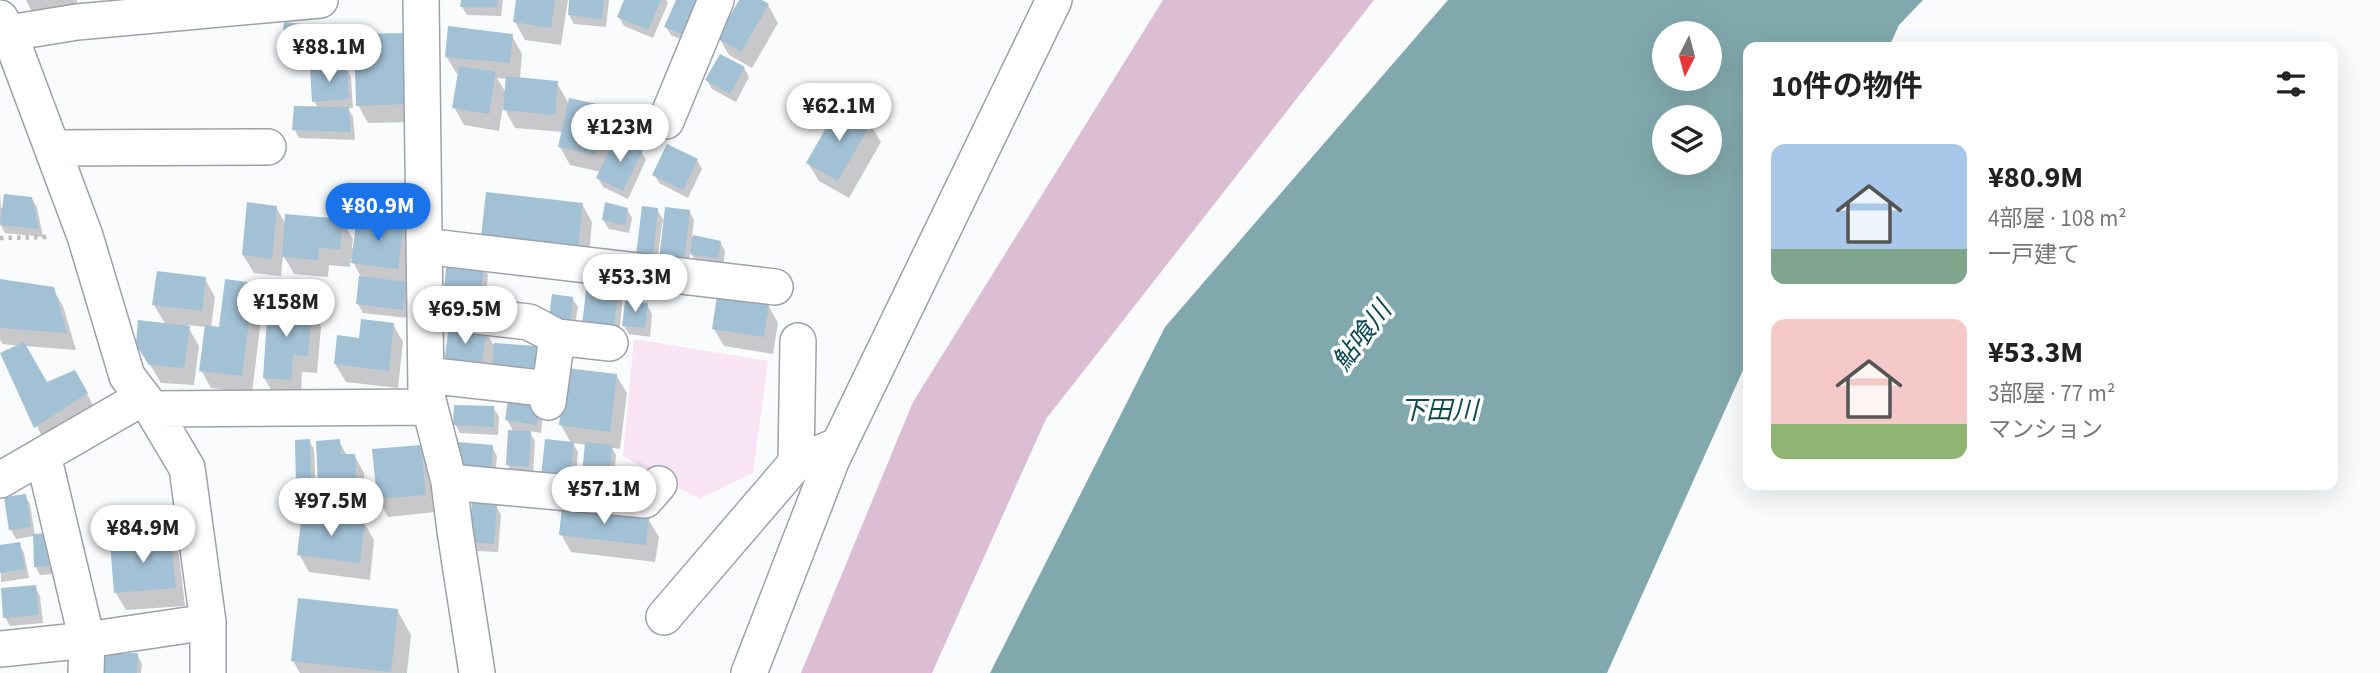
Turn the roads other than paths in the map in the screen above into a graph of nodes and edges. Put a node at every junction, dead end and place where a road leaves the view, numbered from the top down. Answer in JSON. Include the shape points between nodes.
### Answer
{"nodes":[{"id":1,"x":320,"y":0,"type":"edge"},
{"id":2,"x":421,"y":0,"type":"edge"},
{"id":3,"x":716,"y":0,"type":"edge"},
{"id":4,"x":1054,"y":0,"type":"edge"},
{"id":5,"x":77,"y":11,"type":"edge"},
{"id":6,"x":3,"y":17,"type":"edge"},
{"id":7,"x":666,"y":121,"type":"dead end"},
{"id":8,"x":268,"y":147,"type":"dead end"},
{"id":9,"x":52,"y":148,"type":"junction"},
{"id":10,"x":424,"y":246,"type":"junction"},
{"id":11,"x":775,"y":287,"type":"dead end"},
{"id":12,"x":425,"y":310,"type":"junction"},
{"id":13,"x":557,"y":337,"type":"junction"},
{"id":14,"x":798,"y":341,"type":"dead end"},
{"id":15,"x":610,"y":343,"type":"dead end"},
{"id":16,"x":427,"y":391,"type":"junction"},
{"id":17,"x":147,"y":404,"type":"junction"},
{"id":18,"x":839,"y":445,"type":"junction"},
{"id":19,"x":43,"y":455,"type":"junction"},
{"id":20,"x":796,"y":463,"type":"junction"},
{"id":21,"x":0,"y":480,"type":"edge"},
{"id":22,"x":449,"y":482,"type":"junction"},
{"id":23,"x":659,"y":484,"type":"dead end"},
{"id":24,"x":664,"y":617,"type":"dead end"},
{"id":25,"x":208,"y":622,"type":"junction"},
{"id":26,"x":0,"y":649,"type":"edge"},
{"id":27,"x":86,"y":656,"type":"edge"},
{"id":28,"x":475,"y":670,"type":"edge"},
{"id":29,"x":208,"y":673,"type":"edge"},
{"id":30,"x":749,"y":673,"type":"edge"}],
"edges":[{"from":1,"to":5,"type":"street"},
{"from":2,"to":10,"type":"street"},
{"from":3,"to":7,"type":"street"},
{"from":4,"to":18,"type":"street"},
{"from":5,"to":6,"type":"street"},
{"from":6,"to":9,"type":"street"},
{"from":8,"to":9,"type":"street"},
{"from":9,"to":17,"type":"street","via":[[85,236],[127,376]]},
{"from":10,"to":11,"type":"street"},
{"from":10,"to":12,"type":"street"},
{"from":12,"to":13,"type":"street","via":[[529,322]]},
{"from":12,"to":16,"type":"street"},
{"from":13,"to":15,"type":"street"},
{"from":13,"to":16,"type":"street","via":[[549,396]]},
{"from":14,"to":20,"type":"street"},
{"from":16,"to":17,"type":"street"},
{"from":16,"to":22,"type":"street"},
{"from":17,"to":19,"type":"street"},
{"from":17,"to":25,"type":"street","via":[[187,468]]},
{"from":18,"to":20,"type":"street"},
{"from":18,"to":30,"type":"street"},
{"from":19,"to":21,"type":"street"},
{"from":19,"to":27,"type":"street"},
{"from":20,"to":24,"type":"street"},
{"from":22,"to":23,"type":"street","via":[[645,500]]},
{"from":22,"to":28,"type":"street"},
{"from":25,"to":27,"type":"street"},
{"from":25,"to":29,"type":"street"},
{"from":26,"to":27,"type":"street"}]}
